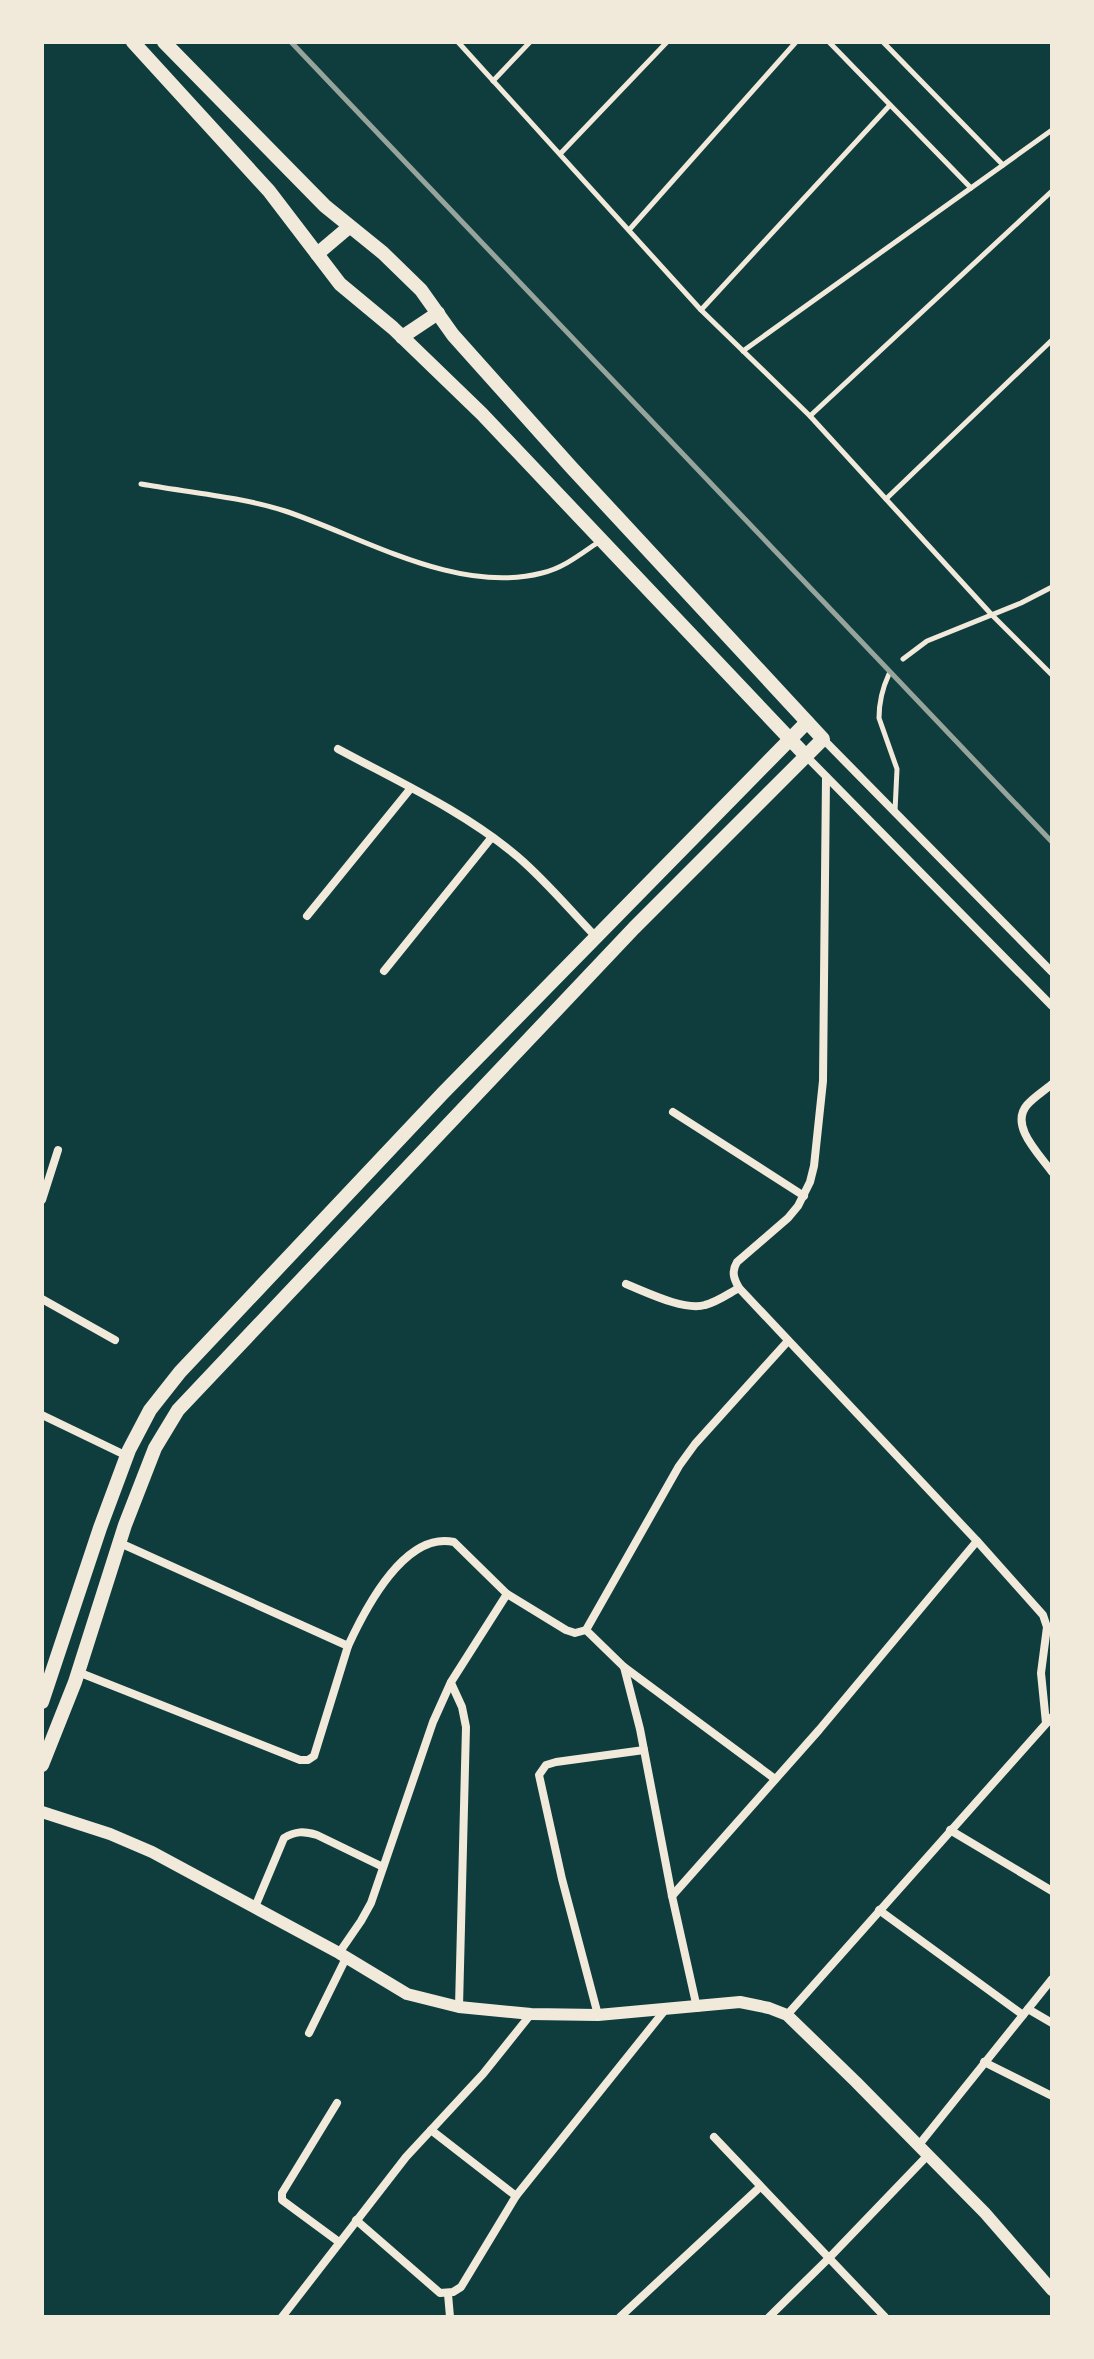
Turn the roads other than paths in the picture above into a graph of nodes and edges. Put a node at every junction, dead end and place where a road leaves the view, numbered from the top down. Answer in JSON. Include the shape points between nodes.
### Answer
{"nodes":[{"id":1,"x":133,"y":42,"type":"edge"},
{"id":2,"x":164,"y":42,"type":"edge"},
{"id":3,"x":458,"y":42,"type":"edge"},
{"id":4,"x":530,"y":42,"type":"edge"},
{"id":5,"x":667,"y":42,"type":"edge"},
{"id":6,"x":796,"y":42,"type":"edge"},
{"id":7,"x":829,"y":42,"type":"edge"},
{"id":8,"x":883,"y":42,"type":"edge"},
{"id":9,"x":493,"y":81,"type":"junction"},
{"id":10,"x":890,"y":105,"type":"junction"},
{"id":11,"x":1052,"y":130,"type":"edge"},
{"id":12,"x":560,"y":154,"type":"junction"},
{"id":13,"x":1003,"y":165,"type":"junction"},
{"id":14,"x":971,"y":188,"type":"junction"},
{"id":15,"x":1052,"y":191,"type":"edge"},
{"id":16,"x":349,"y":227,"type":"junction"},
{"id":17,"x":629,"y":230,"type":"junction"},
{"id":18,"x":317,"y":254,"type":"junction"},
{"id":19,"x":701,"y":310,"type":"junction"},
{"id":20,"x":438,"y":313,"type":"junction"},
{"id":21,"x":402,"y":337,"type":"junction"},
{"id":22,"x":1052,"y":340,"type":"edge"},
{"id":23,"x":743,"y":351,"type":"junction"},
{"id":24,"x":810,"y":416,"type":"junction"},
{"id":25,"x":141,"y":484,"type":"dead end"},
{"id":26,"x":886,"y":499,"type":"junction"},
{"id":27,"x":601,"y":540,"type":"junction"},
{"id":28,"x":1052,"y":587,"type":"edge"},
{"id":29,"x":992,"y":615,"type":"junction"},
{"id":30,"x":903,"y":659,"type":"dead end"},
{"id":31,"x":889,"y":674,"type":"dead end"},
{"id":32,"x":1052,"y":675,"type":"edge"},
{"id":33,"x":807,"y":722,"type":"junction"},
{"id":34,"x":823,"y":739,"type":"junction"},
{"id":35,"x":789,"y":740,"type":"junction"},
{"id":36,"x":338,"y":749,"type":"dead end"},
{"id":37,"x":806,"y":756,"type":"junction"},
{"id":38,"x":826,"y":777,"type":"junction"},
{"id":39,"x":411,"y":788,"type":"junction"},
{"id":40,"x":895,"y":812,"type":"junction"},
{"id":41,"x":492,"y":837,"type":"junction"},
{"id":42,"x":307,"y":916,"type":"dead end"},
{"id":43,"x":596,"y":937,"type":"junction"},
{"id":44,"x":384,"y":971,"type":"dead end"},
{"id":45,"x":1052,"y":972,"type":"edge"},
{"id":46,"x":1052,"y":1006,"type":"edge"},
{"id":47,"x":1052,"y":1084,"type":"edge"},
{"id":48,"x":673,"y":1112,"type":"dead end"},
{"id":49,"x":58,"y":1150,"type":"dead end"},
{"id":50,"x":1052,"y":1172,"type":"edge"},
{"id":51,"x":804,"y":1196,"type":"junction"},
{"id":52,"x":42,"y":1200,"type":"edge"},
{"id":53,"x":626,"y":1284,"type":"dead end"},
{"id":54,"x":739,"y":1288,"type":"junction"},
{"id":55,"x":42,"y":1299,"type":"edge"},
{"id":56,"x":115,"y":1340,"type":"dead end"},
{"id":57,"x":788,"y":1341,"type":"junction"},
{"id":58,"x":42,"y":1415,"type":"edge"},
{"id":59,"x":127,"y":1456,"type":"junction"},
{"id":60,"x":977,"y":1541,"type":"junction"},
{"id":61,"x":120,"y":1543,"type":"junction"},
{"id":62,"x":507,"y":1594,"type":"junction"},
{"id":63,"x":586,"y":1630,"type":"junction"},
{"id":64,"x":348,"y":1646,"type":"junction"},
{"id":65,"x":624,"y":1667,"type":"junction"},
{"id":66,"x":78,"y":1672,"type":"junction"},
{"id":67,"x":451,"y":1682,"type":"junction"},
{"id":68,"x":42,"y":1702,"type":"edge"},
{"id":69,"x":1049,"y":1720,"type":"edge"},
{"id":70,"x":644,"y":1750,"type":"junction"},
{"id":71,"x":42,"y":1765,"type":"edge"},
{"id":72,"x":775,"y":1779,"type":"junction"},
{"id":73,"x":42,"y":1812,"type":"edge"},
{"id":74,"x":950,"y":1830,"type":"junction"},
{"id":75,"x":383,"y":1867,"type":"junction"},
{"id":76,"x":1052,"y":1891,"type":"edge"},
{"id":77,"x":672,"y":1896,"type":"junction"},
{"id":78,"x":255,"y":1907,"type":"junction"},
{"id":79,"x":879,"y":1910,"type":"junction"},
{"id":80,"x":342,"y":1955,"type":"junction"},
{"id":81,"x":1052,"y":1979,"type":"edge"},
{"id":82,"x":459,"y":2007,"type":"junction"},
{"id":83,"x":697,"y":2008,"type":"junction"},
{"id":84,"x":666,"y":2009,"type":"junction"},
{"id":85,"x":1026,"y":2012,"type":"junction"},
{"id":86,"x":531,"y":2014,"type":"junction"},
{"id":87,"x":598,"y":2015,"type":"junction"},
{"id":88,"x":787,"y":2015,"type":"junction"},
{"id":89,"x":1052,"y":2023,"type":"edge"},
{"id":90,"x":309,"y":2033,"type":"dead end"},
{"id":91,"x":984,"y":2062,"type":"junction"},
{"id":92,"x":1052,"y":2096,"type":"edge"},
{"id":93,"x":337,"y":2103,"type":"dead end"},
{"id":94,"x":431,"y":2130,"type":"junction"},
{"id":95,"x":714,"y":2137,"type":"dead end"},
{"id":96,"x":923,"y":2150,"type":"junction"},
{"id":97,"x":760,"y":2187,"type":"junction"},
{"id":98,"x":516,"y":2196,"type":"junction"},
{"id":99,"x":356,"y":2220,"type":"junction"},
{"id":100,"x":339,"y":2242,"type":"junction"},
{"id":101,"x":829,"y":2258,"type":"junction"},
{"id":102,"x":1052,"y":2290,"type":"edge"},
{"id":103,"x":448,"y":2294,"type":"junction"},
{"id":104,"x":282,"y":2317,"type":"edge"},
{"id":105,"x":450,"y":2317,"type":"edge"},
{"id":106,"x":620,"y":2317,"type":"edge"},
{"id":107,"x":769,"y":2317,"type":"edge"},
{"id":108,"x":885,"y":2317,"type":"edge"}],
"edges":[{"from":1,"to":18,"type":"main road","via":[[269,191]]},
{"from":2,"to":16,"type":"main road"},
{"from":3,"to":9,"type":"lane"},
{"from":4,"to":9,"type":"lane"},
{"from":5,"to":12,"type":"lane"},
{"from":6,"to":17,"type":"lane"},
{"from":7,"to":10,"type":"lane"},
{"from":8,"to":13,"type":"lane"},
{"from":9,"to":12,"type":"lane"},
{"from":10,"to":14,"type":"lane"},
{"from":10,"to":19,"type":"lane"},
{"from":11,"to":13,"type":"lane"},
{"from":12,"to":17,"type":"lane"},
{"from":13,"to":14,"type":"lane"},
{"from":14,"to":23,"type":"lane"},
{"from":15,"to":24,"type":"lane"},
{"from":16,"to":18,"type":"main road"},
{"from":16,"to":20,"type":"main road","via":[[383,253]]},
{"from":17,"to":19,"type":"lane"},
{"from":18,"to":21,"type":"main road","via":[[340,284]]},
{"from":19,"to":23,"type":"lane"},
{"from":20,"to":21,"type":"main road"},
{"from":20,"to":33,"type":"main road","via":[[571,467]]},
{"from":21,"to":27,"type":"main road"},
{"from":22,"to":26,"type":"lane"},
{"from":23,"to":24,"type":"lane"},
{"from":24,"to":26,"type":"lane"},
{"from":25,"to":27,"type":"lane","via":[[268,506],[412,561],[502,579],[544,573]]},
{"from":26,"to":29,"type":"lane"},
{"from":27,"to":35,"type":"main road"},
{"from":28,"to":29,"type":"lane"},
{"from":29,"to":30,"type":"lane","via":[[927,641]]},
{"from":29,"to":32,"type":"lane"},
{"from":31,"to":40,"type":"lane","via":[[879,718],[897,769]]},
{"from":33,"to":34,"type":"main road"},
{"from":33,"to":35,"type":"main road"},
{"from":34,"to":37,"type":"main road"},
{"from":34,"to":40,"type":"street"},
{"from":35,"to":37,"type":"main road"},
{"from":35,"to":43,"type":"main road"},
{"from":36,"to":39,"type":"street"},
{"from":37,"to":38,"type":"street"},
{"from":37,"to":61,"type":"main road","via":[[634,928],[178,1410],[155,1448]]},
{"from":38,"to":46,"type":"street"},
{"from":38,"to":51,"type":"street","via":[[823,1081],[814,1166]]},
{"from":39,"to":41,"type":"street"},
{"from":39,"to":42,"type":"street"},
{"from":40,"to":45,"type":"street"},
{"from":41,"to":43,"type":"street"},
{"from":41,"to":44,"type":"street"},
{"from":43,"to":59,"type":"main road","via":[[180,1372],[150,1410]]},
{"from":47,"to":50,"type":"street","via":[[1022,1115],[1028,1140]]},
{"from":48,"to":51,"type":"street"},
{"from":49,"to":52,"type":"street"},
{"from":51,"to":54,"type":"street","via":[[788,1218],[737,1262],[733,1278]]},
{"from":53,"to":54,"type":"street","via":[[694,1307]]},
{"from":54,"to":57,"type":"street"},
{"from":55,"to":56,"type":"street"},
{"from":57,"to":60,"type":"street"},
{"from":57,"to":63,"type":"street","via":[[687,1455]]},
{"from":58,"to":59,"type":"street"},
{"from":59,"to":68,"type":"main road"},
{"from":60,"to":69,"type":"street","via":[[1043,1615],[1047,1627],[1041,1673]]},
{"from":60,"to":72,"type":"street"},
{"from":61,"to":64,"type":"street"},
{"from":61,"to":66,"type":"main road"},
{"from":62,"to":63,"type":"street","via":[[566,1630]]},
{"from":62,"to":64,"type":"street","via":[[454,1542],[430,1542],[403,1560],[368,1607]]},
{"from":62,"to":67,"type":"street"},
{"from":63,"to":65,"type":"street"},
{"from":64,"to":66,"type":"street","via":[[314,1756],[308,1760]]},
{"from":65,"to":70,"type":"street"},
{"from":65,"to":72,"type":"street"},
{"from":66,"to":71,"type":"main road"},
{"from":67,"to":75,"type":"street"},
{"from":67,"to":82,"type":"street","via":[[466,1727]]},
{"from":69,"to":74,"type":"street"},
{"from":70,"to":77,"type":"street"},
{"from":70,"to":87,"type":"street","via":[[556,1762],[539,1775]]},
{"from":72,"to":77,"type":"street"},
{"from":73,"to":78,"type":"street","via":[[152,1852]]},
{"from":74,"to":76,"type":"street"},
{"from":74,"to":79,"type":"street"},
{"from":75,"to":78,"type":"street","via":[[317,1835],[291,1833],[280,1845]]},
{"from":75,"to":80,"type":"street"},
{"from":77,"to":83,"type":"street"},
{"from":78,"to":80,"type":"street"},
{"from":79,"to":85,"type":"street"},
{"from":79,"to":88,"type":"street"},
{"from":80,"to":82,"type":"street","via":[[407,1994]]},
{"from":80,"to":90,"type":"street"},
{"from":81,"to":85,"type":"street"},
{"from":82,"to":86,"type":"street"},
{"from":83,"to":84,"type":"street"},
{"from":83,"to":88,"type":"street","via":[[740,2002]]},
{"from":84,"to":87,"type":"street"},
{"from":84,"to":98,"type":"street"},
{"from":85,"to":89,"type":"street"},
{"from":85,"to":91,"type":"street"},
{"from":86,"to":87,"type":"street"},
{"from":86,"to":94,"type":"street"},
{"from":88,"to":96,"type":"street"},
{"from":91,"to":92,"type":"street"},
{"from":91,"to":96,"type":"street"},
{"from":93,"to":100,"type":"street","via":[[282,2200]]},
{"from":94,"to":98,"type":"street"},
{"from":94,"to":99,"type":"street"},
{"from":95,"to":97,"type":"street"},
{"from":96,"to":101,"type":"street"},
{"from":96,"to":102,"type":"street"},
{"from":97,"to":101,"type":"street"},
{"from":97,"to":106,"type":"street"},
{"from":98,"to":103,"type":"street","via":[[461,2287]]},
{"from":99,"to":100,"type":"street"},
{"from":99,"to":103,"type":"street","via":[[440,2293]]},
{"from":100,"to":104,"type":"street"},
{"from":101,"to":107,"type":"street"},
{"from":101,"to":108,"type":"street"},
{"from":103,"to":105,"type":"street"}]}
